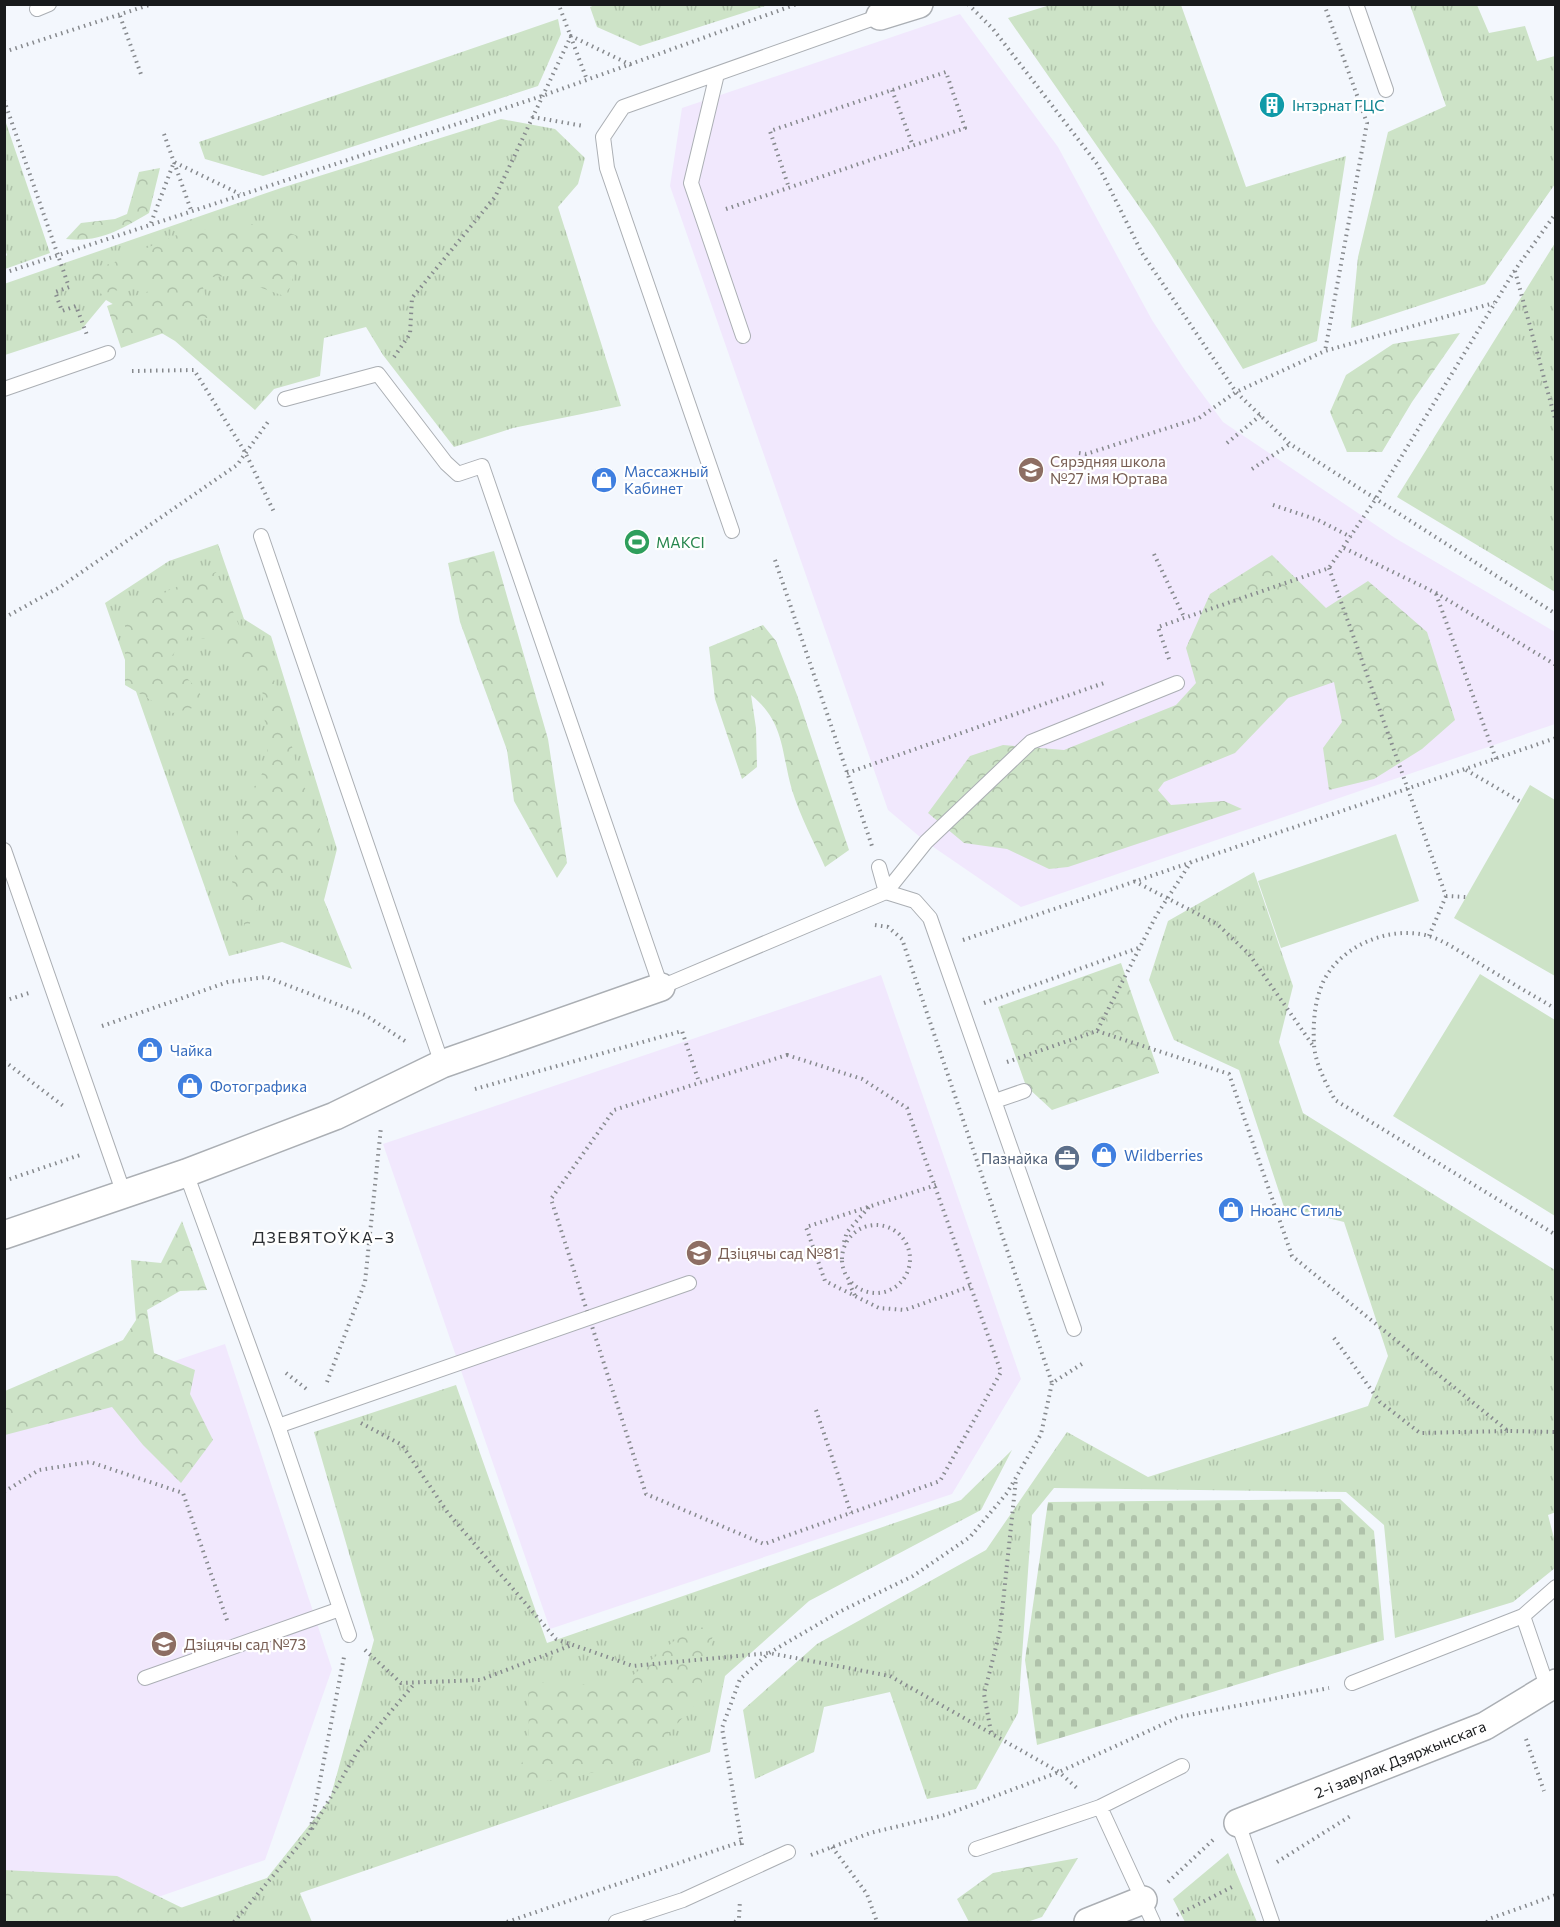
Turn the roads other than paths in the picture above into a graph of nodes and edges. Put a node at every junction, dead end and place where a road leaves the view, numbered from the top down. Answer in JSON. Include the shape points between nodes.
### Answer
{"nodes":[{"id":1,"x":919,"y":4,"type":"edge"},
{"id":2,"x":1356,"y":4,"type":"edge"},
{"id":3,"x":878,"y":10,"type":"edge"},
{"id":4,"x":717,"y":74,"type":"junction"},
{"id":5,"x":1386,"y":90,"type":"dead end"},
{"id":6,"x":743,"y":336,"type":"dead end"},
{"id":7,"x":108,"y":353,"type":"dead end"},
{"id":8,"x":4,"y":389,"type":"edge"},
{"id":9,"x":285,"y":399,"type":"dead end"},
{"id":10,"x":732,"y":531,"type":"dead end"},
{"id":11,"x":261,"y":536,"type":"dead end"},
{"id":12,"x":1177,"y":683,"type":"dead end"},
{"id":13,"x":4,"y":850,"type":"edge"},
{"id":14,"x":879,"y":867,"type":"road end"},
{"id":15,"x":886,"y":892,"type":"junction"},
{"id":16,"x":661,"y":987,"type":"junction"},
{"id":17,"x":442,"y":1064,"type":"junction"},
{"id":18,"x":1024,"y":1091,"type":"dead end"},
{"id":19,"x":995,"y":1101,"type":"junction"},
{"id":20,"x":186,"y":1173,"type":"junction"},
{"id":21,"x":124,"y":1194,"type":"junction"},
{"id":22,"x":4,"y":1235,"type":"edge"},
{"id":23,"x":689,"y":1283,"type":"dead end"},
{"id":24,"x":1074,"y":1329,"type":"dead end"},
{"id":25,"x":278,"y":1426,"type":"junction"},
{"id":26,"x":1556,"y":1587,"type":"edge"},
{"id":27,"x":340,"y":1610,"type":"junction"},
{"id":28,"x":1523,"y":1616,"type":"junction"},
{"id":29,"x":349,"y":1635,"type":"road end"},
{"id":30,"x":145,"y":1678,"type":"dead end"},
{"id":31,"x":1352,"y":1683,"type":"road end"},
{"id":32,"x":1551,"y":1685,"type":"edge"},
{"id":33,"x":1182,"y":1767,"type":"dead end"},
{"id":34,"x":1100,"y":1807,"type":"junction"},
{"id":35,"x":1238,"y":1823,"type":"joint"},
{"id":36,"x":976,"y":1849,"type":"dead end"},
{"id":37,"x":788,"y":1852,"type":"dead end"},
{"id":38,"x":1148,"y":1911,"type":"edge"},
{"id":39,"x":616,"y":1923,"type":"edge"},
{"id":40,"x":1088,"y":1923,"type":"edge"},
{"id":41,"x":1272,"y":1923,"type":"edge"}],
"edges":[{"from":1,"to":3,"type":"street"},
{"from":2,"to":5,"type":"lane"},
{"from":3,"to":4,"type":"lane"},
{"from":4,"to":6,"type":"lane","via":[[691,183]]},
{"from":4,"to":10,"type":"lane","via":[[623,107],[603,137],[607,168]]},
{"from":7,"to":8,"type":"lane"},
{"from":9,"to":16,"type":"lane","via":[[378,374],[458,474],[482,466]]},
{"from":11,"to":17,"type":"lane"},
{"from":12,"to":15,"type":"lane","via":[[1031,742],[926,842]]},
{"from":13,"to":21,"type":"lane"},
{"from":14,"to":15,"type":"lane"},
{"from":15,"to":16,"type":"lane"},
{"from":15,"to":19,"type":"lane","via":[[915,901],[930,918]]},
{"from":16,"to":17,"type":"street"},
{"from":17,"to":20,"type":"street","via":[[335,1116]]},
{"from":18,"to":19,"type":"lane"},
{"from":19,"to":24,"type":"lane"},
{"from":20,"to":21,"type":"street"},
{"from":20,"to":25,"type":"lane"},
{"from":21,"to":22,"type":"street"},
{"from":23,"to":25,"type":"lane","via":[[325,1403]]},
{"from":25,"to":27,"type":"lane"},
{"from":26,"to":28,"type":"lane"},
{"from":27,"to":29,"type":"lane"},
{"from":27,"to":30,"type":"lane"},
{"from":28,"to":31,"type":"lane"},
{"from":28,"to":32,"type":"lane"},
{"from":32,"to":35,"type":"street","name":"2-і завулак Дзяржынскага","via":[[1485,1726]]},
{"from":33,"to":34,"type":"lane"},
{"from":34,"to":36,"type":"lane"},
{"from":34,"to":38,"type":"lane"},
{"from":35,"to":41,"type":"lane"},
{"from":37,"to":39,"type":"lane","via":[[683,1899]]},
{"from":38,"to":40,"type":"street"}]}
